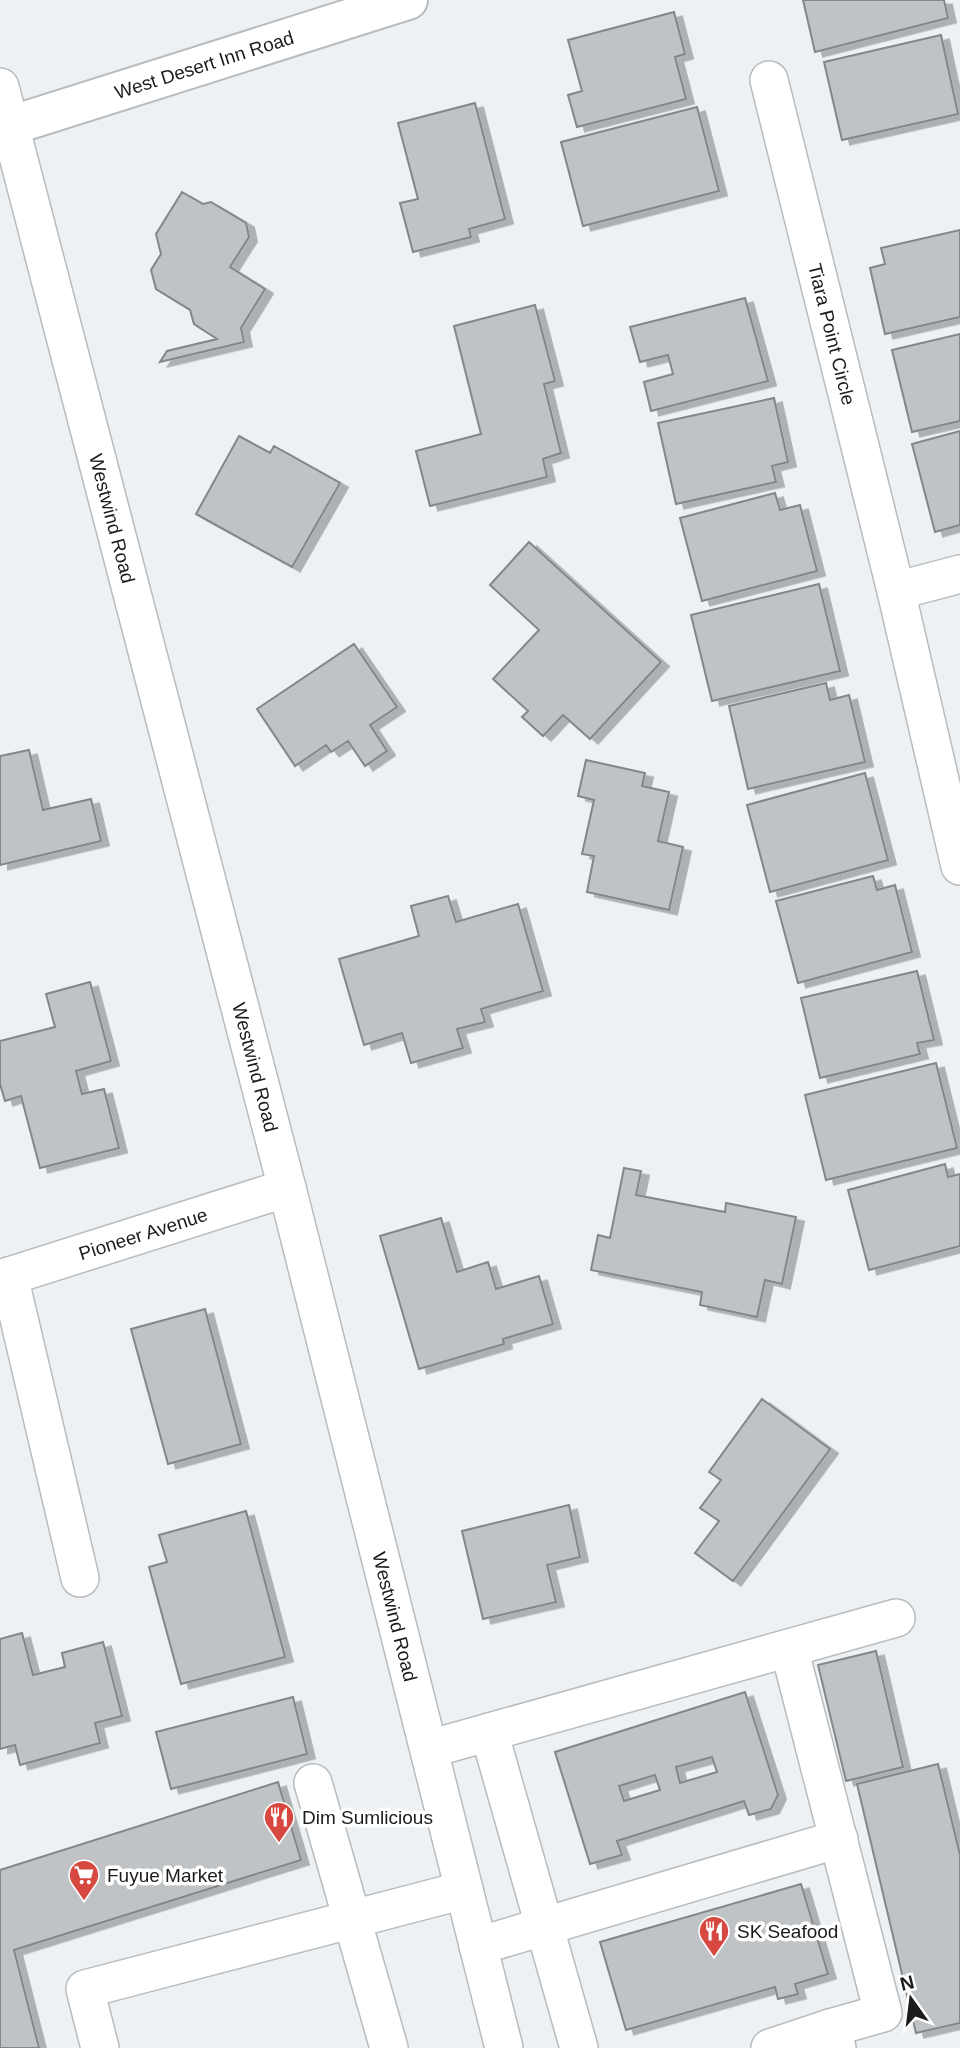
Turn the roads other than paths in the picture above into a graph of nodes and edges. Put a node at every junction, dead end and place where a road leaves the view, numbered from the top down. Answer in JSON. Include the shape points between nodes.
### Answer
{"nodes":[{"id":1,"x":408,"y":0,"type":"edge"},
{"id":2,"x":769,"y":80,"type":"dead end"},
{"id":3,"x":0,"y":87,"type":"edge"},
{"id":4,"x":5,"y":128,"type":"edge"},
{"id":5,"x":960,"y":574,"type":"edge"},
{"id":6,"x":896,"y":591,"type":"junction"},
{"id":7,"x":960,"y":866,"type":"edge"},
{"id":8,"x":287,"y":1188,"type":"junction"},
{"id":9,"x":4,"y":1278,"type":"edge"},
{"id":10,"x":80,"y":1578,"type":"dead end"},
{"id":11,"x":896,"y":1618,"type":"dead end"},
{"id":12,"x":789,"y":1648,"type":"junction"},
{"id":13,"x":489,"y":1731,"type":"junction"},
{"id":14,"x":429,"y":1749,"type":"junction"},
{"id":15,"x":313,"y":1783,"type":"dead end"},
{"id":16,"x":839,"y":1839,"type":"junction"},
{"id":17,"x":464,"y":1890,"type":"junction"},
{"id":18,"x":354,"y":1918,"type":"junction"},
{"id":19,"x":544,"y":1927,"type":"junction"},
{"id":20,"x":478,"y":1947,"type":"junction"},
{"id":21,"x":834,"y":2038,"type":"edge"},
{"id":22,"x":100,"y":2048,"type":"edge"},
{"id":23,"x":389,"y":2048,"type":"edge"},
{"id":24,"x":504,"y":2048,"type":"edge"},
{"id":25,"x":579,"y":2048,"type":"edge"},
{"id":26,"x":770,"y":2048,"type":"edge"}],
"edges":[{"from":1,"to":4,"type":"main road","name":"West Desert Inn Road"},
{"from":2,"to":6,"type":"street","name":"Tiara Point Circle"},
{"from":3,"to":4,"type":"street","name":"Westwind Road"},
{"from":4,"to":8,"type":"street","name":"Westwind Road"},
{"from":5,"to":6,"type":"street"},
{"from":6,"to":7,"type":"street","name":"Tiara Point Circle"},
{"from":8,"to":9,"type":"street","name":"Pioneer Avenue"},
{"from":8,"to":14,"type":"street","name":"Westwind Road"},
{"from":9,"to":10,"type":"street"},
{"from":11,"to":12,"type":"street"},
{"from":12,"to":13,"type":"street"},
{"from":12,"to":16,"type":"street"},
{"from":13,"to":14,"type":"street"},
{"from":13,"to":19,"type":"street"},
{"from":14,"to":17,"type":"street","name":"Westwind Road"},
{"from":15,"to":18,"type":"street"},
{"from":16,"to":19,"type":"street"},
{"from":16,"to":21,"type":"street","via":[[883,2012]]},
{"from":17,"to":18,"type":"street"},
{"from":17,"to":20,"type":"street","name":"Westwind Road"},
{"from":18,"to":22,"type":"street","via":[[85,1989]]},
{"from":18,"to":23,"type":"street"},
{"from":19,"to":20,"type":"street"},
{"from":19,"to":25,"type":"street"},
{"from":20,"to":24,"type":"street","name":"Westwind Road"},
{"from":21,"to":26,"type":"street"}]}
